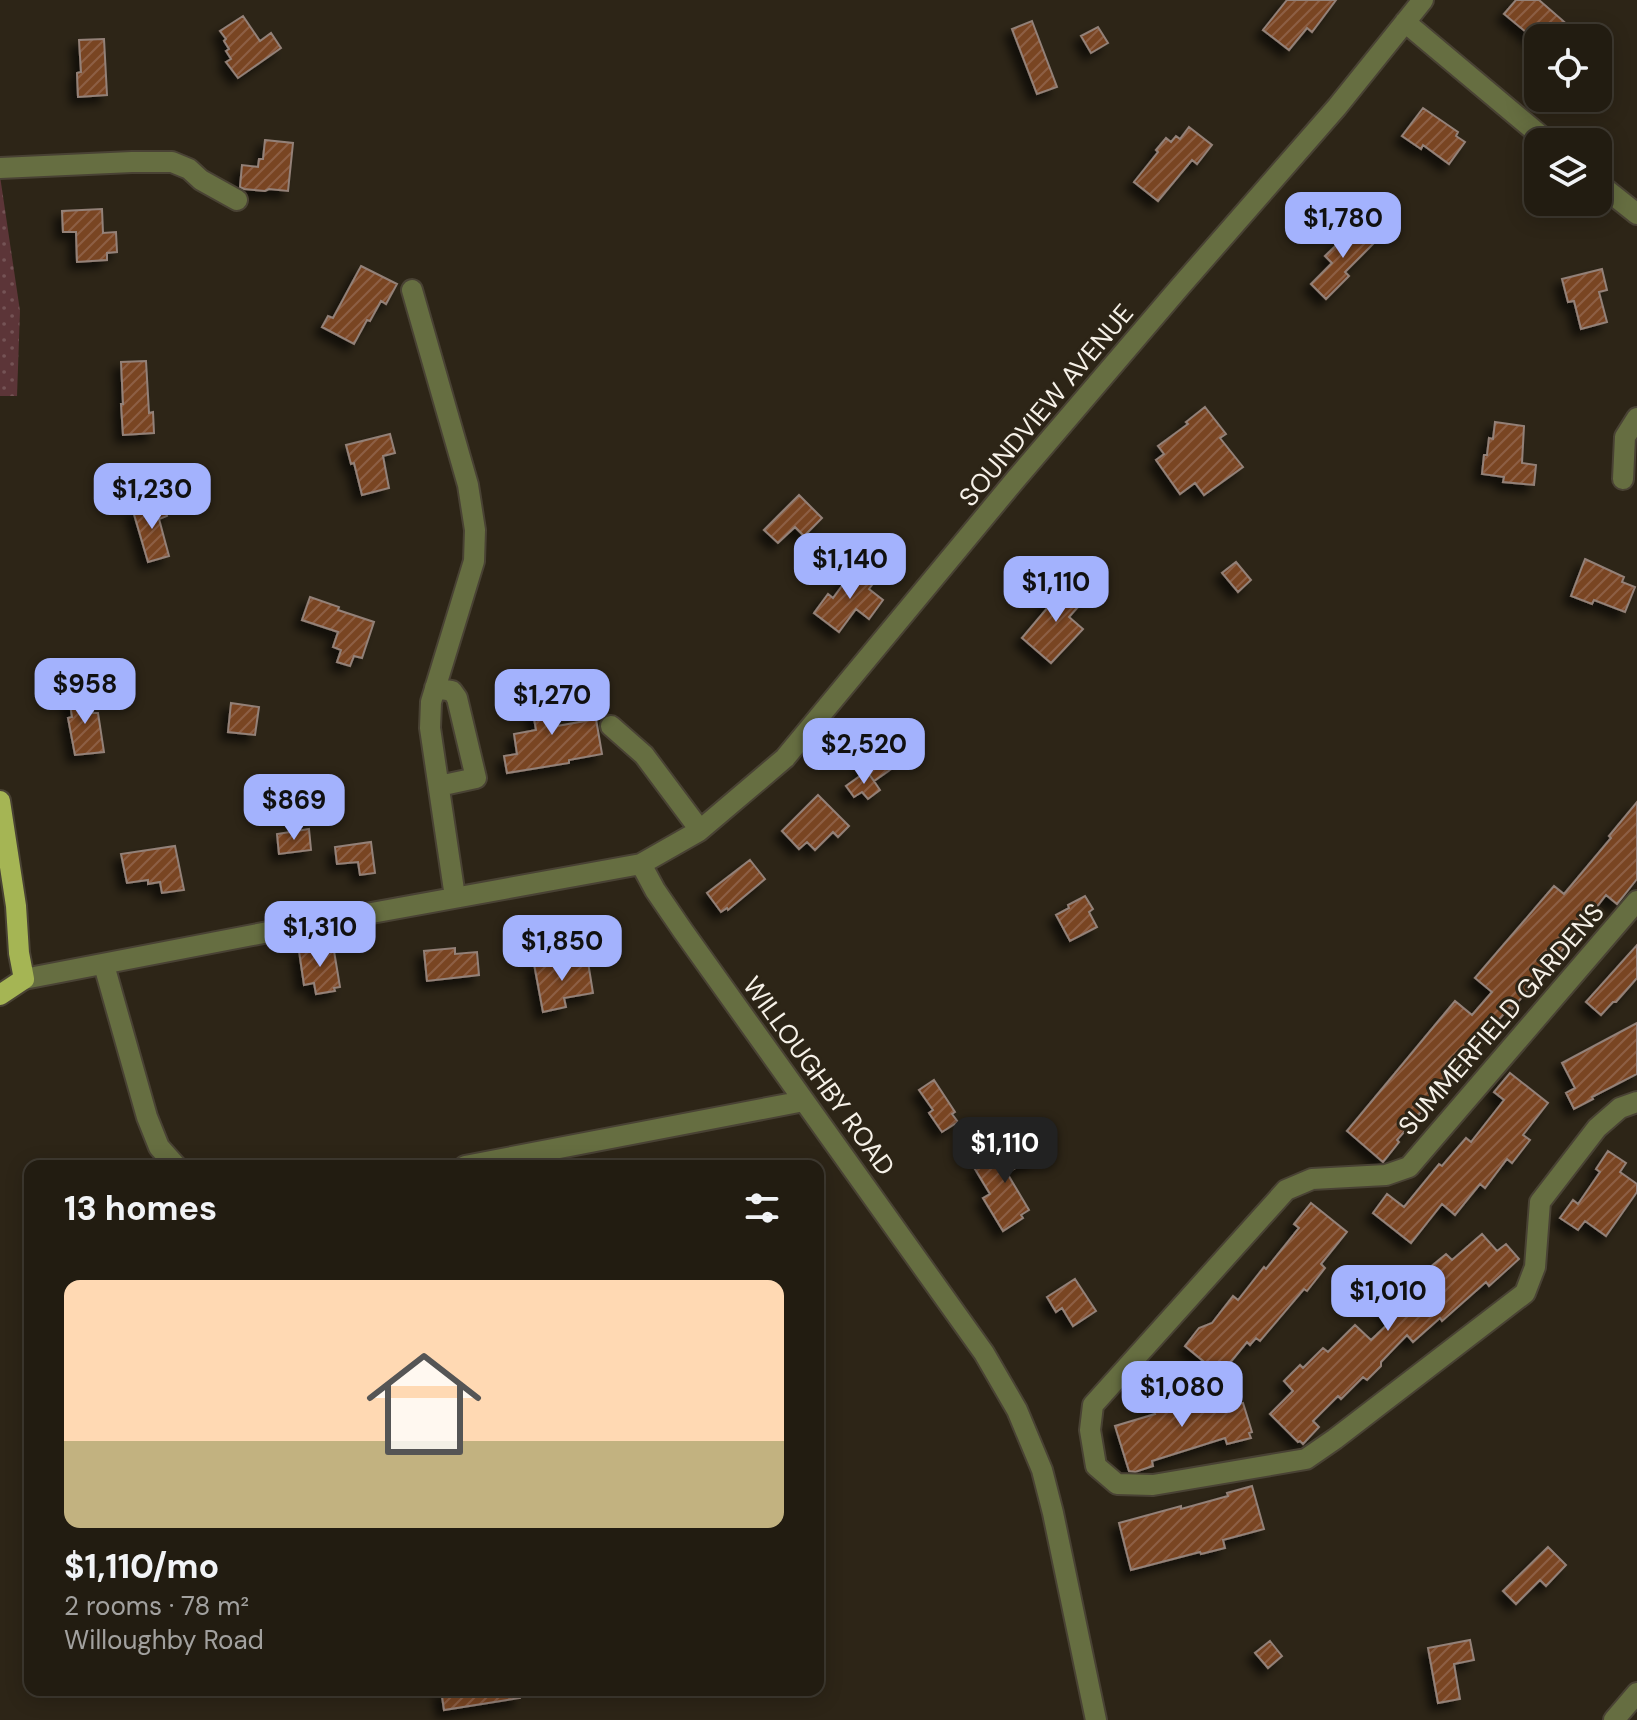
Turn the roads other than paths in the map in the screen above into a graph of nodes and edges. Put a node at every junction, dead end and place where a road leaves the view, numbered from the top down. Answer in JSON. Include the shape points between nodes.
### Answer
{"nodes":[{"id":1,"x":1423,"y":0,"type":"edge"},
{"id":2,"x":1405,"y":22,"type":"junction"},
{"id":3,"x":1531,"y":128,"type":"edge"},
{"id":4,"x":0,"y":168,"type":"edge"},
{"id":5,"x":1612,"y":194,"type":"edge"},
{"id":6,"x":237,"y":200,"type":"dead end"},
{"id":7,"x":1637,"y":214,"type":"edge"},
{"id":8,"x":412,"y":290,"type":"dead end"},
{"id":9,"x":1637,"y":418,"type":"edge"},
{"id":10,"x":1623,"y":479,"type":"dead end"},
{"id":11,"x":435,"y":688,"type":"junction"},
{"id":12,"x":611,"y":726,"type":"dead end"},
{"id":13,"x":439,"y":786,"type":"junction"},
{"id":14,"x":0,"y":801,"type":"edge"},
{"id":15,"x":700,"y":830,"type":"junction"},
{"id":16,"x":641,"y":864,"type":"junction"},
{"id":17,"x":455,"y":897,"type":"junction"},
{"id":18,"x":1637,"y":901,"type":"edge"},
{"id":19,"x":104,"y":965,"type":"junction"},
{"id":20,"x":24,"y":979,"type":"junction"},
{"id":21,"x":0,"y":995,"type":"edge"},
{"id":22,"x":804,"y":1101,"type":"junction"},
{"id":23,"x":1637,"y":1102,"type":"edge"},
{"id":24,"x":171,"y":1160,"type":"edge"},
{"id":25,"x":515,"y":1160,"type":"edge"},
{"id":26,"x":1637,"y":1693,"type":"edge"},
{"id":27,"x":1096,"y":1720,"type":"edge"},
{"id":28,"x":1614,"y":1720,"type":"edge"}],
"edges":[{"from":1,"to":2,"type":"street","name":"SOUNDVIEW AVENUE"},
{"from":2,"to":3,"type":"street"},
{"from":2,"to":15,"type":"street","name":"SOUNDVIEW AVENUE","via":[[785,758]]},
{"from":4,"to":6,"type":"street","via":[[172,162]]},
{"from":5,"to":7,"type":"street"},
{"from":8,"to":11,"type":"street","via":[[468,485],[475,530],[474,561]]},
{"from":9,"to":10,"type":"street","via":[[1625,437]]},
{"from":11,"to":13,"type":"street","via":[[430,728]]},
{"from":11,"to":13,"type":"street","via":[[452,691],[457,698],[476,778]]},
{"from":12,"to":15,"type":"street","via":[[644,755]]},
{"from":13,"to":17,"type":"street"},
{"from":14,"to":20,"type":"main road"},
{"from":15,"to":16,"type":"street","name":"SOUNDVIEW AVENUE"},
{"from":16,"to":17,"type":"street","name":"SOUNDVIEW AVENUE"},
{"from":16,"to":22,"type":"street","name":"WILLOUGHBY ROAD"},
{"from":17,"to":19,"type":"street","name":"SOUNDVIEW AVENUE"},
{"from":18,"to":23,"type":"street","name":"SUMMERFIELD GARDENS","via":[[1409,1167],[1386,1175],[1312,1179],[1286,1190],[1093,1405],[1090,1430],[1096,1466],[1117,1484],[1153,1485],[1306,1459],[1525,1293],[1535,1267],[1540,1202],[1597,1128],[1620,1108]]},
{"from":19,"to":20,"type":"street","name":"SOUNDVIEW AVENUE"},
{"from":19,"to":24,"type":"street","via":[[147,1117]]},
{"from":20,"to":21,"type":"main road","name":"SOUNDVIEW AVENUE"},
{"from":22,"to":25,"type":"street"},
{"from":22,"to":27,"type":"street","name":"WILLOUGHBY ROAD","via":[[984,1353],[1017,1410],[1053,1513]]},
{"from":26,"to":28,"type":"street"}]}
